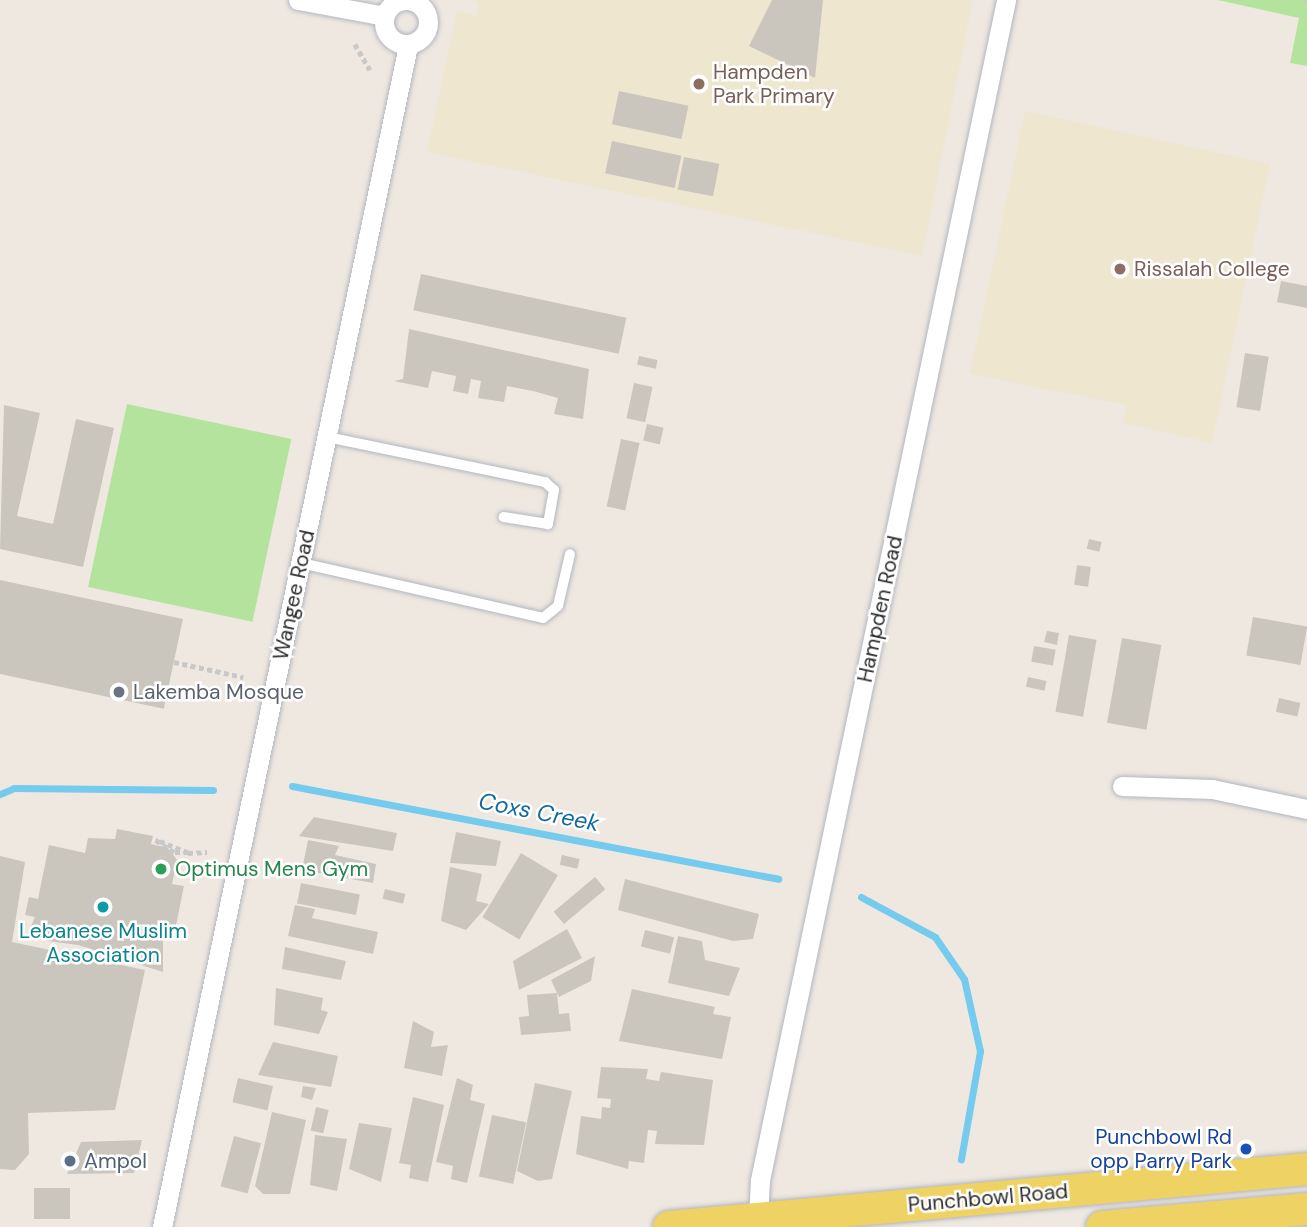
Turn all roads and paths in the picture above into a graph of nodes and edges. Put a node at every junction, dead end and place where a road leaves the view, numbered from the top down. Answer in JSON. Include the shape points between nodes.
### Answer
{"nodes":[{"id":1,"x":298,"y":0,"type":"edge"},
{"id":2,"x":1006,"y":0,"type":"edge"},
{"id":3,"x":416,"y":1,"type":"edge"},
{"id":4,"x":385,"y":16,"type":"junction"},
{"id":5,"x":355,"y":44,"type":"dead end"},
{"id":6,"x":408,"y":44,"type":"junction"},
{"id":7,"x":370,"y":70,"type":"dead end"},
{"id":8,"x":327,"y":438,"type":"junction"},
{"id":9,"x":504,"y":517,"type":"dead end"},
{"id":10,"x":570,"y":554,"type":"dead end"},
{"id":11,"x":301,"y":563,"type":"junction"},
{"id":12,"x":174,"y":662,"type":"dead end"},
{"id":13,"x":243,"y":677,"type":"dead end"},
{"id":14,"x":1122,"y":786,"type":"dead end"},
{"id":15,"x":1307,"y":809,"type":"edge"},
{"id":16,"x":207,"y":852,"type":"dead end"},
{"id":17,"x":188,"y":853,"type":"junction"},
{"id":18,"x":1307,"y":1169,"type":"edge"},
{"id":19,"x":1307,"y":1209,"type":"edge"},
{"id":20,"x":758,"y":1218,"type":"junction"},
{"id":21,"x":162,"y":1227,"type":"edge"},
{"id":22,"x":669,"y":1227,"type":"edge"},
{"id":23,"x":1102,"y":1227,"type":"edge"}],
"edges":[{"from":1,"to":4,"type":"street"},
{"from":2,"to":20,"type":"street","name":"Hampden Road","via":[[760,1180]]},
{"from":3,"to":4,"type":"street","via":[[397,2]]},
{"from":3,"to":6,"type":"street","via":[[427,27]]},
{"from":4,"to":6,"type":"street","via":[[389,36]]},
{"from":5,"to":7,"type":"path"},
{"from":6,"to":8,"type":"street","name":"Wangee Road"},
{"from":8,"to":9,"type":"lane","via":[[545,482],[554,490],[548,524]]},
{"from":8,"to":11,"type":"street","name":"Wangee Road"},
{"from":10,"to":11,"type":"lane","via":[[558,606],[543,618]]},
{"from":11,"to":21,"type":"street","name":"Wangee Road"},
{"from":12,"to":13,"type":"path"},
{"from":14,"to":15,"type":"street","via":[[1212,789]]},
{"from":16,"to":17,"type":"path"},
{"from":17,"to":17,"type":"path","via":[[184,846],[156,840],[175,853]]},
{"from":18,"to":20,"type":"main road","name":"Punchbowl Road"},
{"from":19,"to":23,"type":"main road"},
{"from":20,"to":22,"type":"main road","name":"Punchbowl Road"}]}
